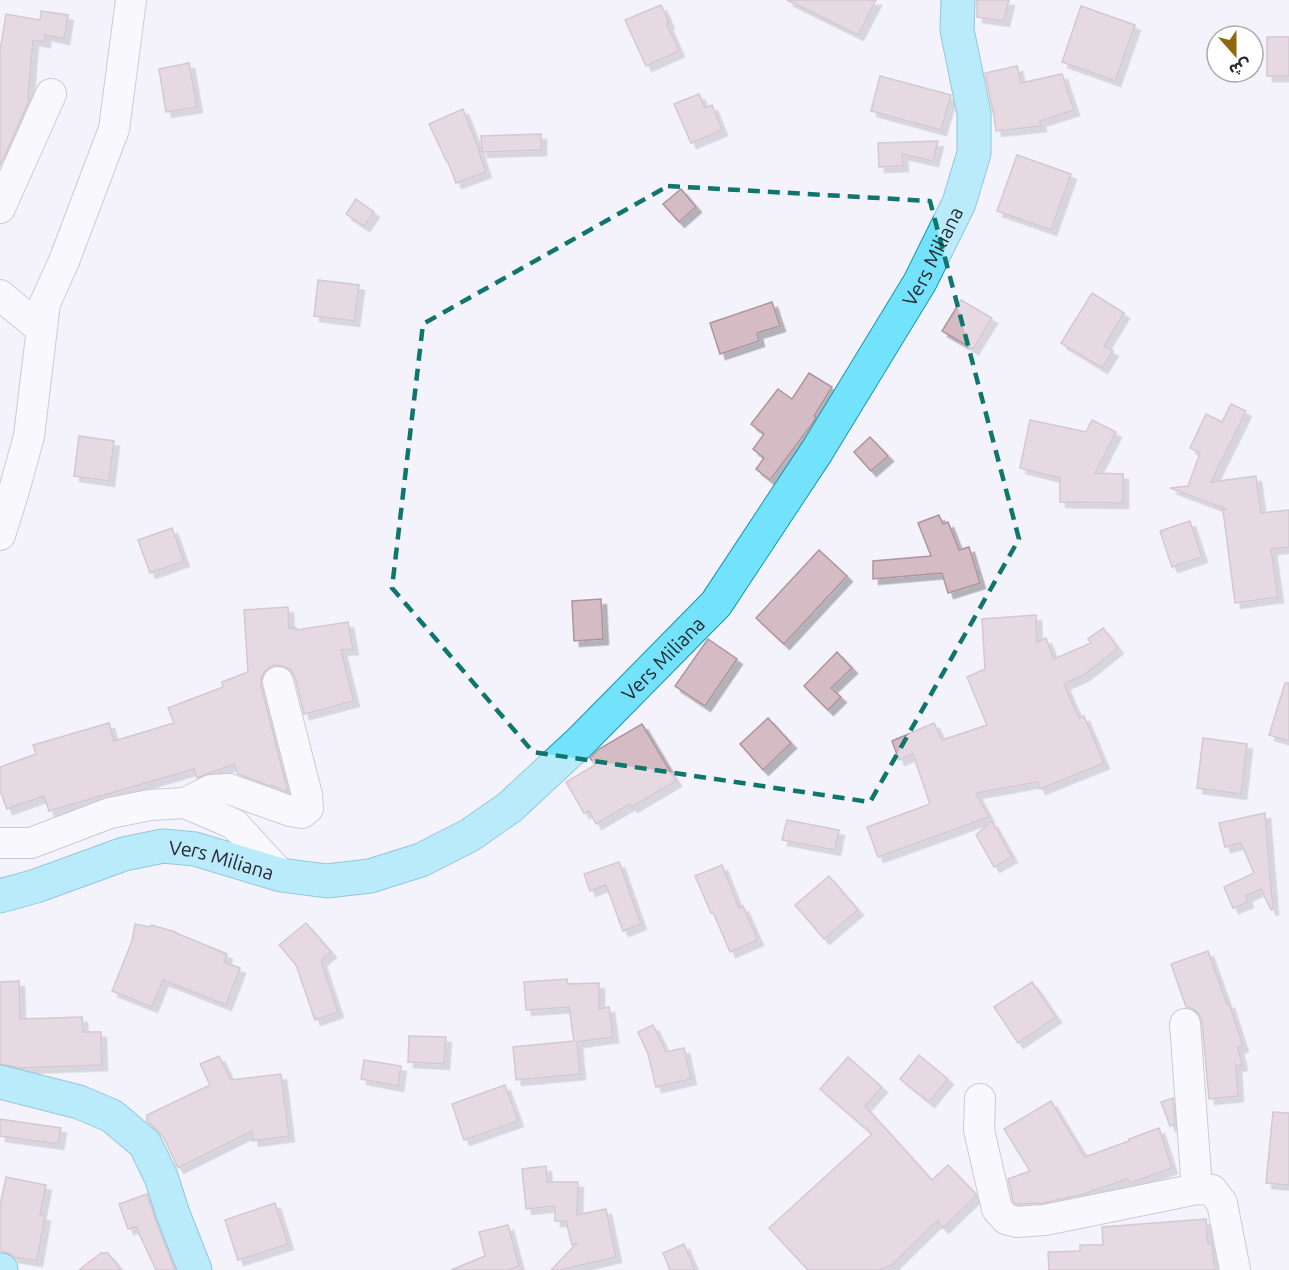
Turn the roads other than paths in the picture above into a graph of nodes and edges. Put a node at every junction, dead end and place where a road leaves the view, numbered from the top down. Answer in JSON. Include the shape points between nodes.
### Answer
{"nodes":[{"id":1,"x":131,"y":0,"type":"edge"},
{"id":2,"x":958,"y":0,"type":"edge"},
{"id":3,"x":51,"y":93,"type":"dead end"},
{"id":4,"x":0,"y":208,"type":"edge"},
{"id":5,"x":0,"y":295,"type":"edge"},
{"id":6,"x":41,"y":329,"type":"junction"},
{"id":7,"x":0,"y":535,"type":"edge"},
{"id":8,"x":278,"y":682,"type":"dead end"},
{"id":9,"x":185,"y":803,"type":"junction"},
{"id":10,"x":0,"y":843,"type":"edge"},
{"id":11,"x":281,"y":875,"type":"junction"},
{"id":12,"x":0,"y":896,"type":"edge"},
{"id":13,"x":1185,"y":1024,"type":"dead end"},
{"id":14,"x":0,"y":1082,"type":"edge"},
{"id":15,"x":980,"y":1099,"type":"dead end"},
{"id":16,"x":1197,"y":1189,"type":"junction"},
{"id":17,"x":195,"y":1270,"type":"edge"},
{"id":18,"x":1235,"y":1270,"type":"edge"}],
"edges":[{"from":1,"to":6,"type":"street","via":[[114,129],[45,303]]},
{"from":2,"to":11,"type":"main road","name":"Vers Miliana","via":[[957,30],[974,113],[974,153],[959,203],[914,292],[817,451],[716,604],[581,741],[510,807],[470,835],[421,860],[370,876],[327,881]]},
{"from":3,"to":4,"type":"street"},
{"from":5,"to":6,"type":"street"},
{"from":6,"to":7,"type":"street","via":[[28,436]]},
{"from":8,"to":9,"type":"street","via":[[308,808],[302,813],[290,811],[229,789],[211,790]]},
{"from":9,"to":10,"type":"street","via":[[110,813],[31,843]]},
{"from":9,"to":11,"type":"street","via":[[234,824]]},
{"from":11,"to":12,"type":"main road","name":"Vers Miliana","via":[[195,849],[163,846],[124,854]]},
{"from":13,"to":16,"type":"street"},
{"from":14,"to":17,"type":"main road","via":[[80,1102],[112,1116],[145,1144]]},
{"from":15,"to":16,"type":"street","via":[[979,1130],[997,1209],[1006,1219],[1045,1220]]},
{"from":16,"to":18,"type":"street","via":[[1212,1190],[1222,1203]]}]}
